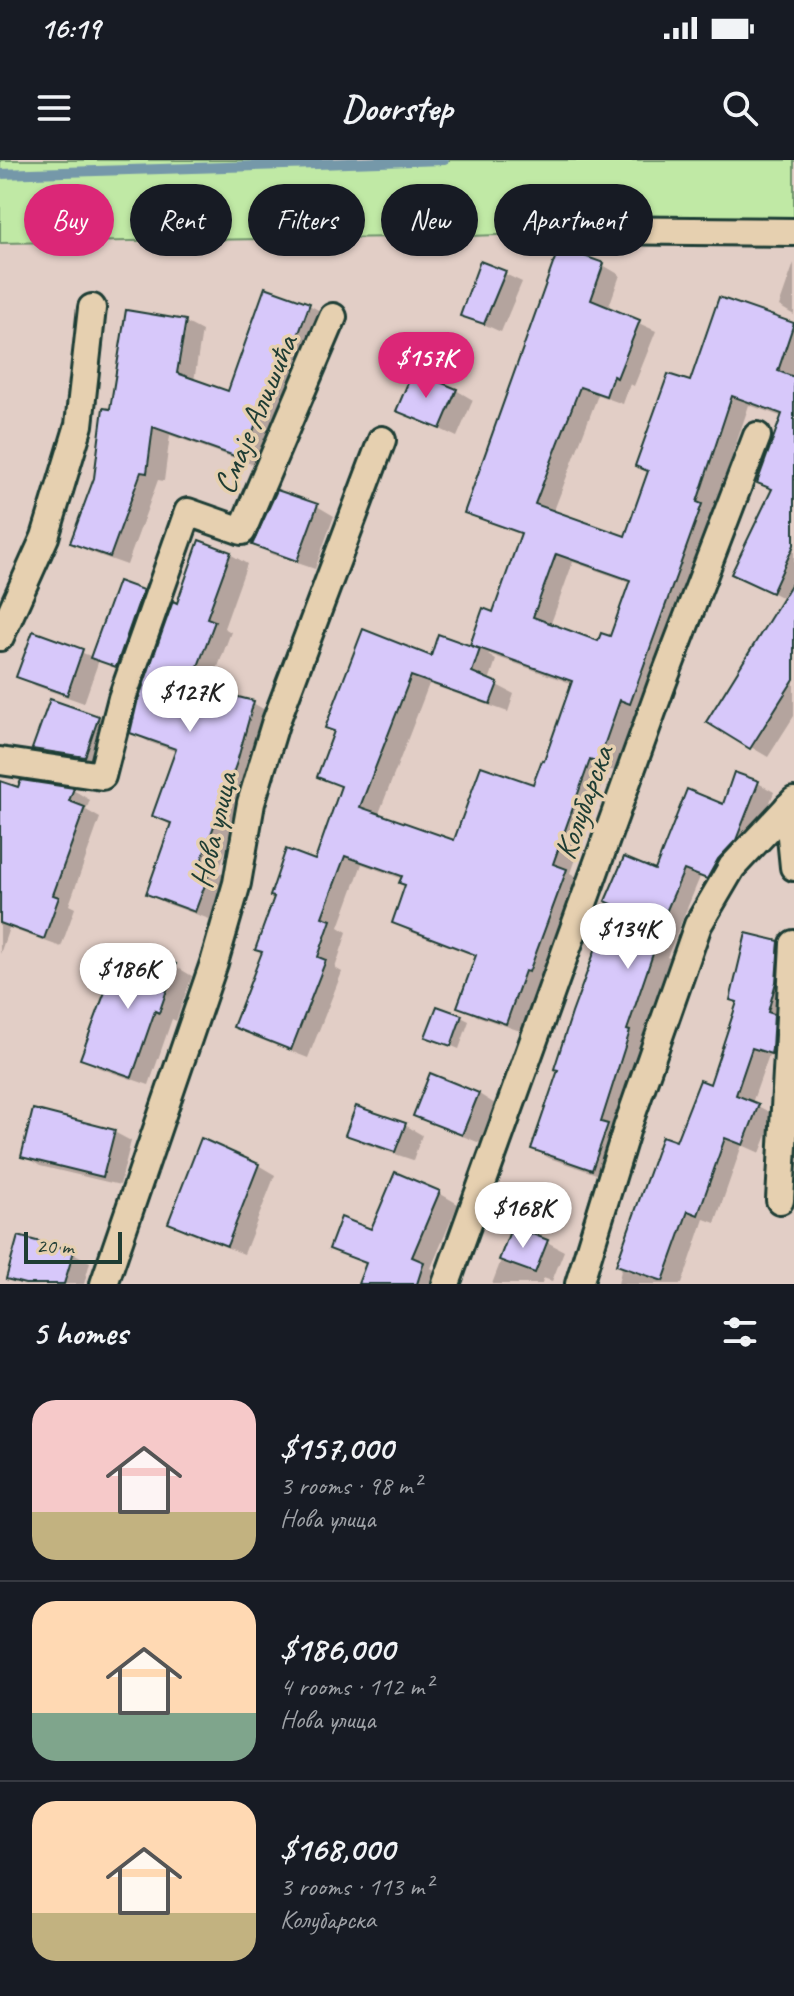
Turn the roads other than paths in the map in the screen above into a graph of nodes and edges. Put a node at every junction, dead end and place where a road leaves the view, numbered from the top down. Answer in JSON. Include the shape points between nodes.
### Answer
{"nodes":[{"id":1,"x":653,"y":231,"type":"edge"},
{"id":2,"x":794,"y":232,"type":"edge"},
{"id":3,"x":92,"y":308,"type":"dead end"},
{"id":4,"x":333,"y":317,"type":"dead end"},
{"id":5,"x":757,"y":436,"type":"dead end"},
{"id":6,"x":382,"y":440,"type":"dead end"},
{"id":7,"x":0,"y":637,"type":"edge"},
{"id":8,"x":0,"y":761,"type":"edge"},
{"id":9,"x":791,"y":804,"type":"edge"},
{"id":10,"x":794,"y":867,"type":"edge"},
{"id":11,"x":794,"y":944,"type":"edge"},
{"id":12,"x":780,"y":1200,"type":"dead end"},
{"id":13,"x":104,"y":1284,"type":"edge"},
{"id":14,"x":446,"y":1284,"type":"edge"},
{"id":15,"x":579,"y":1284,"type":"edge"}],
"edges":[{"from":1,"to":2,"type":"street"},
{"from":3,"to":7,"type":"street","via":[[79,425],[45,537]]},
{"from":4,"to":8,"type":"street","name":"Смаје Алишића","via":[[242,531],[188,512],[122,698],[102,776]]},
{"from":5,"to":14,"type":"street","name":"Колубарска","via":[[651,713]]},
{"from":6,"to":13,"type":"street","name":"Нова улица","via":[[275,724],[214,963]]},
{"from":9,"to":10,"type":"street"},
{"from":9,"to":15,"type":"street","via":[[732,867],[698,925]]},
{"from":11,"to":12,"type":"street"}]}
